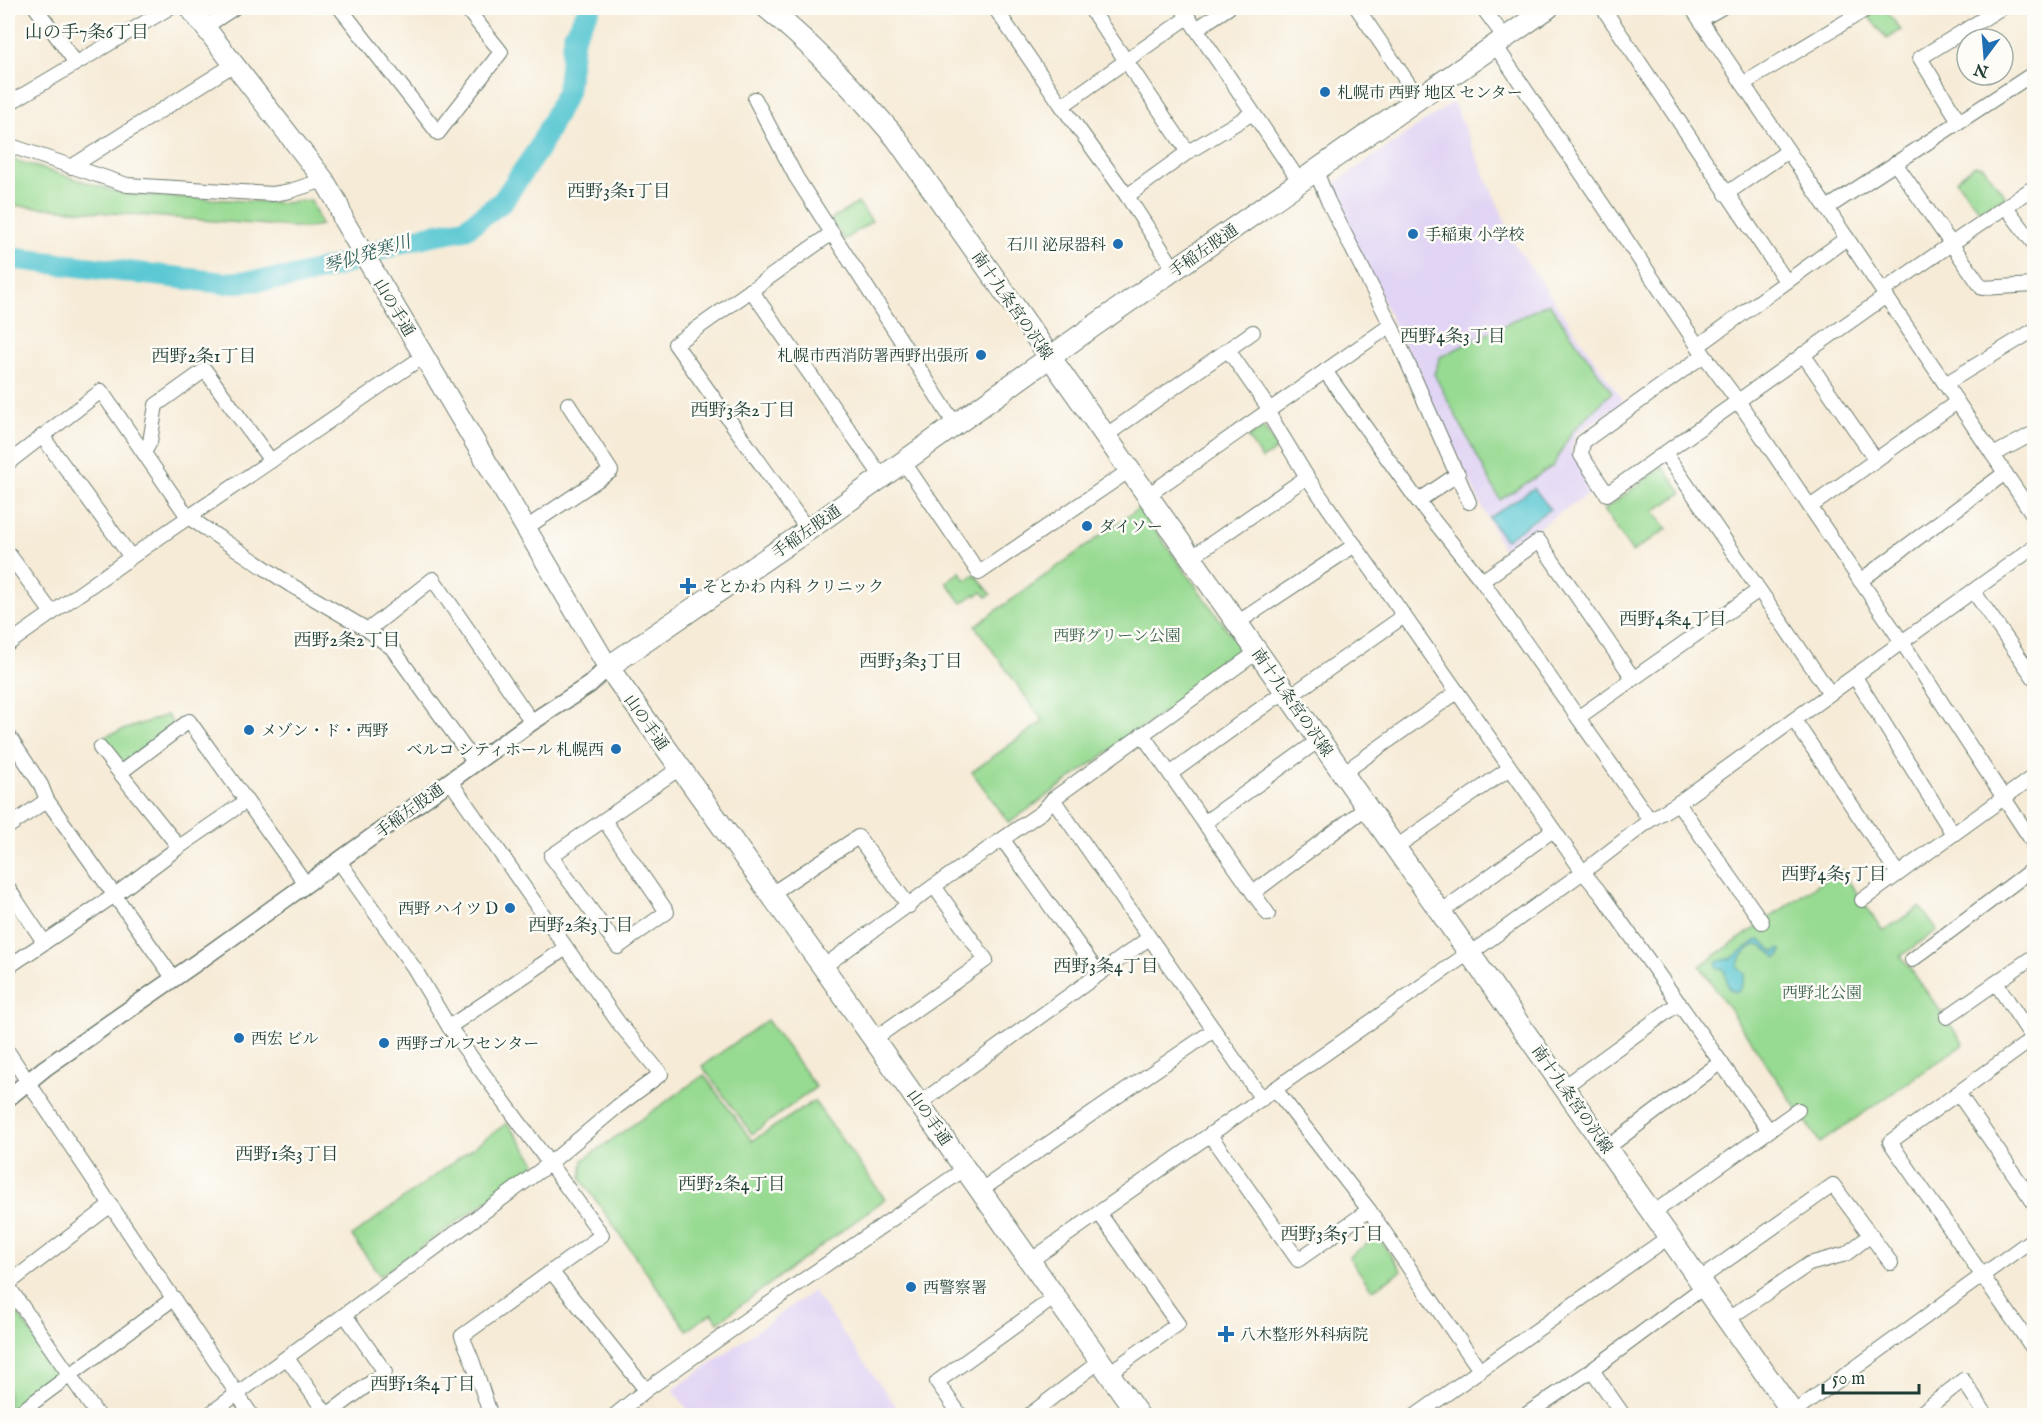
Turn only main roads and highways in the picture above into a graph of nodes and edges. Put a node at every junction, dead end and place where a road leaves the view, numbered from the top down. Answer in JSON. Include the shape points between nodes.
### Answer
{"nodes":[{"id":1,"x":190,"y":8,"type":"edge"},
{"id":2,"x":767,"y":8,"type":"edge"},
{"id":3,"x":1548,"y":8,"type":"edge"},
{"id":4,"x":1049,"y":358,"type":"junction"},
{"id":5,"x":608,"y":667,"type":"junction"},
{"id":6,"x":1794,"y":1414,"type":"edge"},
{"id":7,"x":1139,"y":1416,"type":"edge"}],
"edges":[{"from":1,"to":5,"type":"main road","name":"山の手通","via":[[324,180],[344,221]]},
{"from":2,"to":4,"type":"main road","name":"南十九条宮の沢線","via":[[806,40],[896,138]]},
{"from":3,"to":4,"type":"main road","name":"手稲左股通"},
{"from":4,"to":5,"type":"main road","name":"手稲左股通"},
{"from":4,"to":6,"type":"main road","name":"南十九条宮の沢線"},
{"from":5,"to":7,"type":"main road","name":"山の手通"}]}
